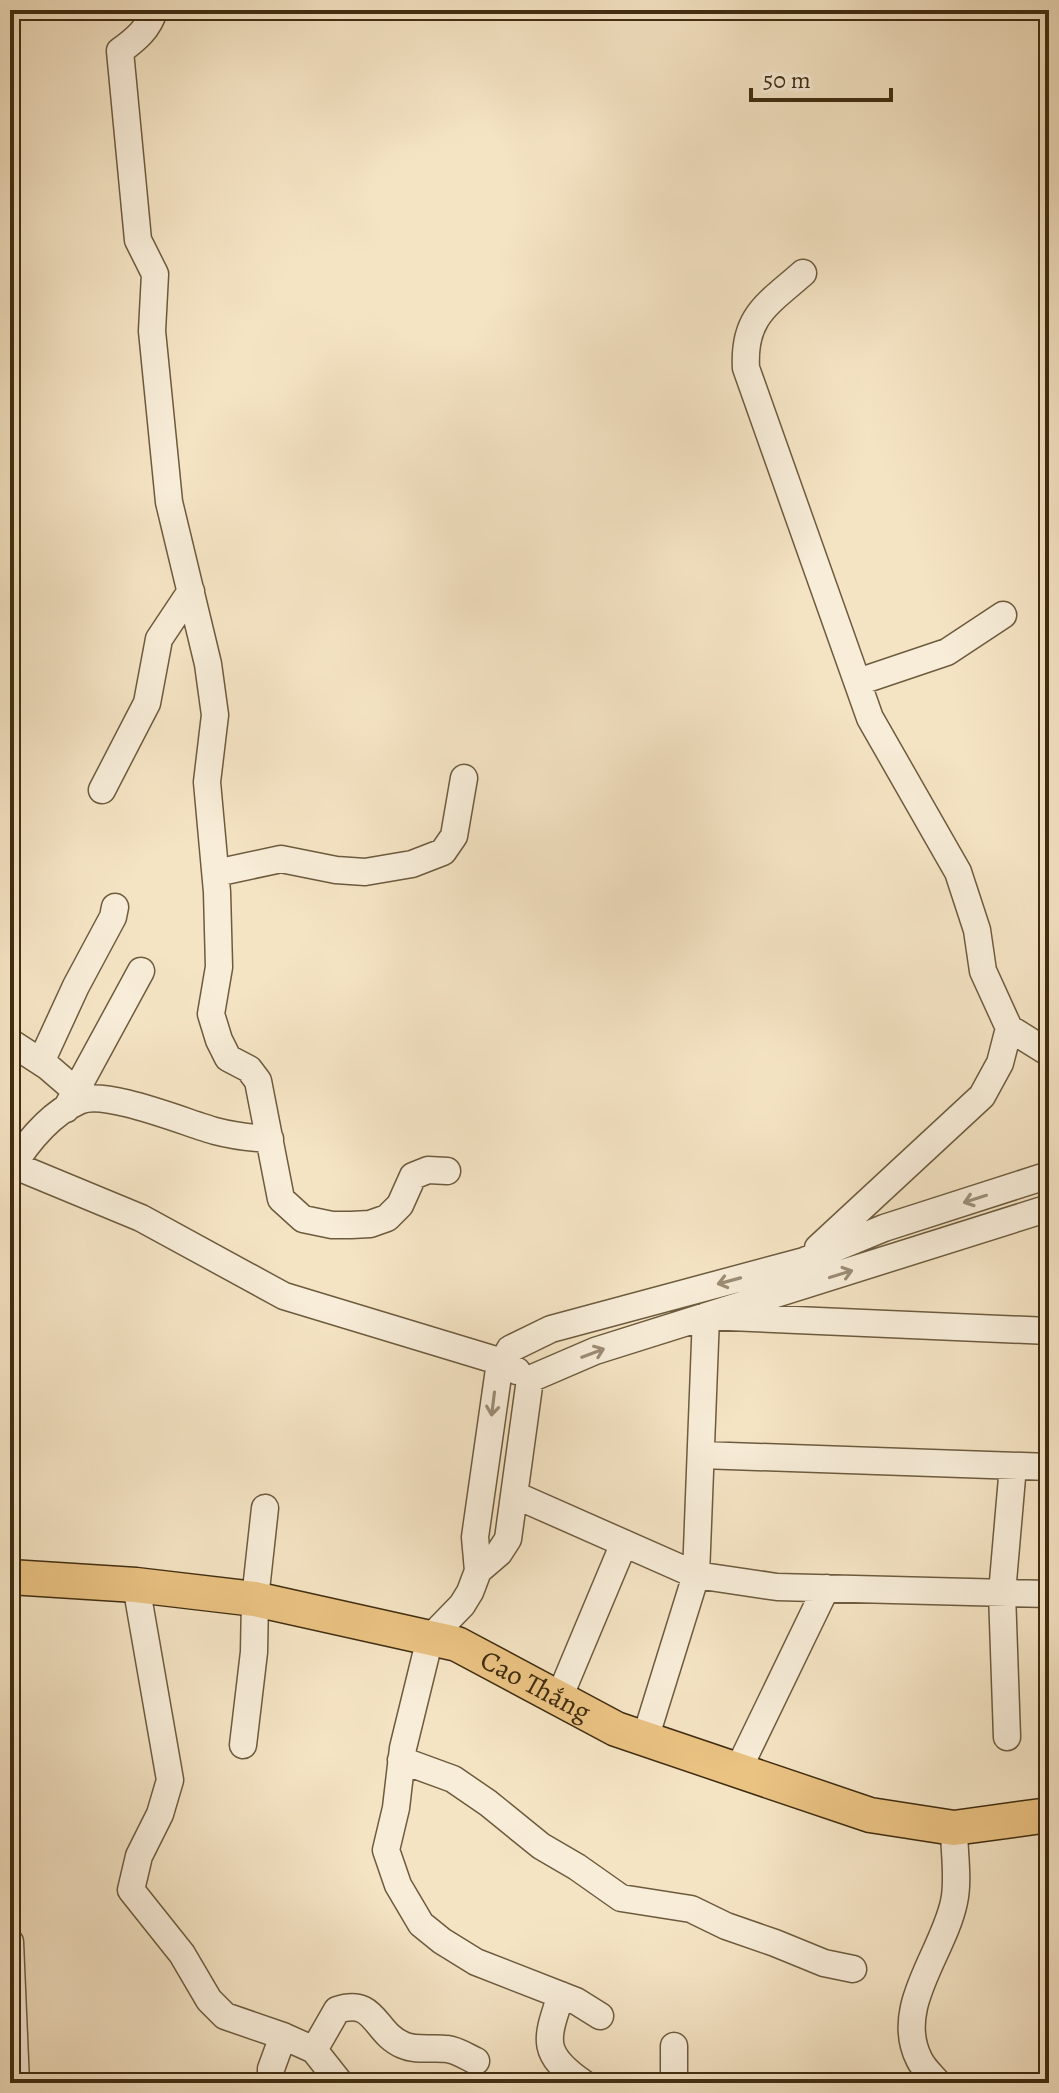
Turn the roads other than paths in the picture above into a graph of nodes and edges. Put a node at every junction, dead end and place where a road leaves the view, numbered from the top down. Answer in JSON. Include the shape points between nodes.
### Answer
{"nodes":[{"id":1,"x":154,"y":10,"type":"edge"},
{"id":2,"x":803,"y":273,"type":"dead end"},
{"id":3,"x":191,"y":591,"type":"junction"},
{"id":4,"x":1003,"y":615,"type":"dead end"},
{"id":5,"x":858,"y":682,"type":"junction"},
{"id":6,"x":464,"y":778,"type":"dead end"},
{"id":7,"x":102,"y":790,"type":"dead end"},
{"id":8,"x":216,"y":873,"type":"junction"},
{"id":9,"x":115,"y":907,"type":"dead end"},
{"id":10,"x":141,"y":971,"type":"dead end"},
{"id":11,"x":1009,"y":1028,"type":"junction"},
{"id":12,"x":10,"y":1042,"type":"edge"},
{"id":13,"x":1049,"y":1053,"type":"edge"},
{"id":14,"x":41,"y":1062,"type":"junction"},
{"id":15,"x":71,"y":1100,"type":"junction"},
{"id":16,"x":270,"y":1139,"type":"junction"},
{"id":17,"x":14,"y":1157,"type":"edge"},
{"id":18,"x":447,"y":1171,"type":"dead end"},
{"id":19,"x":1049,"y":1175,"type":"edge"},
{"id":20,"x":1049,"y":1208,"type":"edge"},
{"id":21,"x":804,"y":1261,"type":"junction"},
{"id":22,"x":706,"y":1316,"type":"junction"},
{"id":23,"x":1049,"y":1331,"type":"edge"},
{"id":24,"x":502,"y":1362,"type":"junction"},
{"id":25,"x":530,"y":1379,"type":"junction"},
{"id":26,"x":701,"y":1455,"type":"junction"},
{"id":27,"x":1013,"y":1466,"type":"junction"},
{"id":28,"x":1049,"y":1467,"type":"edge"},
{"id":29,"x":515,"y":1495,"type":"junction"},
{"id":30,"x":265,"y":1508,"type":"dead end"},
{"id":31,"x":624,"y":1543,"type":"junction"},
{"id":32,"x":478,"y":1571,"type":"junction"},
{"id":33,"x":696,"y":1575,"type":"junction"},
{"id":34,"x":10,"y":1577,"type":"edge"},
{"id":35,"x":136,"y":1585,"type":"junction"},
{"id":36,"x":826,"y":1588,"type":"junction"},
{"id":37,"x":1002,"y":1593,"type":"junction"},
{"id":38,"x":1049,"y":1594,"type":"edge"},
{"id":39,"x":255,"y":1599,"type":"junction"},
{"id":40,"x":430,"y":1638,"type":"junction"},
{"id":41,"x":559,"y":1698,"type":"junction"},
{"id":42,"x":1007,"y":1737,"type":"dead end"},
{"id":43,"x":645,"y":1739,"type":"junction"},
{"id":44,"x":243,"y":1745,"type":"dead end"},
{"id":45,"x":401,"y":1760,"type":"junction"},
{"id":46,"x":738,"y":1770,"type":"junction"},
{"id":47,"x":1049,"y":1815,"type":"edge"},
{"id":48,"x":954,"y":1828,"type":"junction"},
{"id":49,"x":10,"y":1942,"type":"edge"},
{"id":50,"x":853,"y":1969,"type":"dead end"},
{"id":51,"x":561,"y":1995,"type":"junction"},
{"id":52,"x":600,"y":2016,"type":"dead end"},
{"id":53,"x":283,"y":2036,"type":"junction"},
{"id":54,"x":674,"y":2046,"type":"dead end"},
{"id":55,"x":314,"y":2050,"type":"junction"},
{"id":56,"x":476,"y":2061,"type":"dead end"},
{"id":57,"x":16,"y":2083,"type":"edge"},
{"id":58,"x":271,"y":2083,"type":"edge"},
{"id":59,"x":340,"y":2083,"type":"edge"},
{"id":60,"x":583,"y":2083,"type":"edge"},
{"id":61,"x":674,"y":2083,"type":"edge"},
{"id":62,"x":938,"y":2083,"type":"edge"}],
"edges":[{"from":1,"to":3,"type":"street","via":[[143,31],[120,51],[138,240],[155,274],[152,331],[169,502]]},
{"from":2,"to":5,"type":"street","via":[[756,315],[745,347],[746,368]]},
{"from":3,"to":7,"type":"street","via":[[159,639],[147,703]]},
{"from":3,"to":8,"type":"street","via":[[215,715],[207,782]]},
{"from":4,"to":5,"type":"street","via":[[947,652]]},
{"from":5,"to":11,"type":"street","via":[[870,718],[958,872],[977,930],[983,971]]},
{"from":6,"to":8,"type":"street","via":[[454,836],[443,852],[412,864],[365,872],[281,859]]},
{"from":8,"to":16,"type":"street","via":[[219,967],[211,1014],[228,1058],[249,1069],[258,1081]]},
{"from":9,"to":14,"type":"street"},
{"from":10,"to":15,"type":"street"},
{"from":11,"to":13,"type":"street"},
{"from":11,"to":21,"type":"street","via":[[1000,1063],[982,1096]]},
{"from":12,"to":14,"type":"street"},
{"from":14,"to":15,"type":"street"},
{"from":15,"to":16,"type":"street","via":[[122,1101],[214,1131]]},
{"from":15,"to":17,"type":"street"},
{"from":16,"to":18,"type":"street","via":[[281,1199],[303,1219],[332,1225],[387,1218],[400,1205],[413,1176]]},
{"from":17,"to":24,"type":"street","via":[[284,1296]]},
{"from":19,"to":21,"type":"street","one_way":true,"via":[[884,1228]]},
{"from":22,"to":20,"type":"street","one_way":true},
{"from":21,"to":24,"type":"street","one_way":true,"via":[[551,1329],[510,1349]]},
{"from":22,"to":23,"type":"street"},
{"from":25,"to":22,"type":"street","one_way":true,"via":[[595,1351]]},
{"from":22,"to":26,"type":"street"},
{"from":24,"to":25,"type":"street"},
{"from":24,"to":32,"type":"street","one_way":true,"via":[[475,1537]]},
{"from":25,"to":29,"type":"street"},
{"from":26,"to":27,"type":"street"},
{"from":26,"to":33,"type":"street"},
{"from":27,"to":28,"type":"street"},
{"from":27,"to":37,"type":"street"},
{"from":29,"to":31,"type":"street"},
{"from":29,"to":32,"type":"street","via":[[508,1539]]},
{"from":30,"to":39,"type":"street"},
{"from":31,"to":33,"type":"street"},
{"from":31,"to":41,"type":"street"},
{"from":32,"to":40,"type":"street","via":[[462,1605]]},
{"from":33,"to":36,"type":"street"},
{"from":33,"to":43,"type":"street"},
{"from":34,"to":35,"type":"main road","name":"Cao Thắng"},
{"from":35,"to":39,"type":"main road","name":"Cao Thắng"},
{"from":35,"to":53,"type":"street","via":[[170,1780],[131,1890],[225,2016]]},
{"from":36,"to":37,"type":"street"},
{"from":36,"to":46,"type":"street"},
{"from":37,"to":38,"type":"street"},
{"from":37,"to":42,"type":"street"},
{"from":39,"to":40,"type":"main road","name":"Cao Thắng"},
{"from":39,"to":44,"type":"street"},
{"from":40,"to":41,"type":"main road","name":"Cao Thắng","via":[[457,1644]]},
{"from":40,"to":45,"type":"street"},
{"from":41,"to":43,"type":"main road","name":"Cao Thắng"},
{"from":43,"to":46,"type":"main road","name":"Cao Thắng"},
{"from":45,"to":50,"type":"street","via":[[453,1779],[621,1898],[691,1909],[824,1963]]},
{"from":45,"to":51,"type":"street","via":[[386,1850],[398,1885],[421,1924],[476,1962]]},
{"from":46,"to":48,"type":"main road","name":"Cao Thắng","via":[[870,1815]]},
{"from":47,"to":48,"type":"main road","name":"Cao Thắng"},
{"from":48,"to":62,"type":"street","via":[[955,1900],[916,1996],[910,2031],[919,2061]]},
{"from":49,"to":57,"type":"street"},
{"from":51,"to":52,"type":"street"},
{"from":51,"to":60,"type":"street","via":[[547,2036],[552,2054]]},
{"from":53,"to":55,"type":"street"},
{"from":53,"to":58,"type":"street"},
{"from":54,"to":61,"type":"street"},
{"from":55,"to":56,"type":"street","via":[[337,2010],[351,2005],[367,2010],[400,2044],[451,2049]]},
{"from":55,"to":59,"type":"street"}]}
